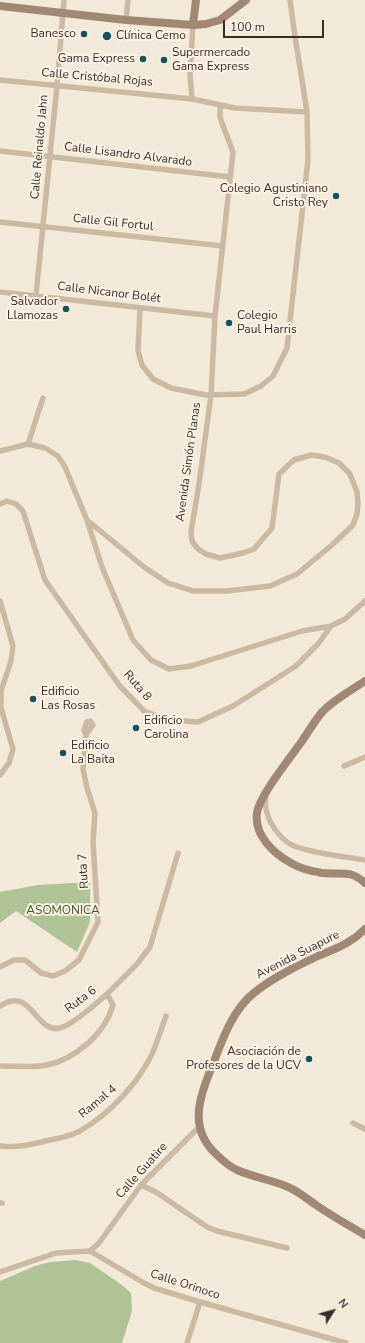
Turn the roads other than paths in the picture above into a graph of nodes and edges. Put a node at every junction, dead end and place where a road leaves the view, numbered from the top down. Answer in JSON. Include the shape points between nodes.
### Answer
{"nodes":[{"id":1,"x":64,"y":0,"type":"edge"},
{"id":2,"x":128,"y":0,"type":"edge"},
{"id":3,"x":196,"y":0,"type":"edge"},
{"id":4,"x":246,"y":0,"type":"edge"},
{"id":5,"x":290,"y":0,"type":"edge"},
{"id":6,"x":2,"y":4,"type":"edge"},
{"id":7,"x":62,"y":13,"type":"junction"},
{"id":8,"x":126,"y":20,"type":"junction"},
{"id":9,"x":193,"y":25,"type":"junction"},
{"id":10,"x":0,"y":80,"type":"edge"},
{"id":11,"x":57,"y":86,"type":"junction"},
{"id":12,"x":192,"y":99,"type":"junction"},
{"id":13,"x":220,"y":105,"type":"junction"},
{"id":14,"x":307,"y":112,"type":"junction"},
{"id":15,"x":0,"y":151,"type":"edge"},
{"id":16,"x":49,"y":157,"type":"junction"},
{"id":17,"x":230,"y":177,"type":"junction"},
{"id":18,"x":0,"y":222,"type":"edge"},
{"id":19,"x":44,"y":226,"type":"junction"},
{"id":20,"x":223,"y":246,"type":"junction"},
{"id":21,"x":0,"y":292,"type":"edge"},
{"id":22,"x":36,"y":295,"type":"junction"},
{"id":23,"x":140,"y":308,"type":"junction"},
{"id":24,"x":216,"y":316,"type":"junction"},
{"id":25,"x":211,"y":395,"type":"junction"},
{"id":26,"x":43,"y":398,"type":"dead end"},
{"id":27,"x":28,"y":444,"type":"junction"},
{"id":28,"x":0,"y":451,"type":"edge"},
{"id":29,"x":0,"y":504,"type":"edge"},
{"id":30,"x":87,"y":520,"type":"junction"},
{"id":31,"x":0,"y":601,"type":"edge"},
{"id":32,"x":365,"y":602,"type":"edge"},
{"id":33,"x":331,"y":626,"type":"junction"},
{"id":34,"x":365,"y":681,"type":"edge"},
{"id":35,"x":86,"y":735,"type":"dead end"},
{"id":36,"x":365,"y":757,"type":"edge"},
{"id":37,"x":344,"y":766,"type":"dead end"},
{"id":38,"x":0,"y":776,"type":"edge"},
{"id":39,"x":267,"y":791,"type":"junction"},
{"id":40,"x":178,"y":852,"type":"dead end"},
{"id":41,"x":365,"y":860,"type":"edge"},
{"id":42,"x":365,"y":883,"type":"edge"},
{"id":43,"x":365,"y":929,"type":"edge"},
{"id":44,"x":0,"y":967,"type":"edge"},
{"id":45,"x":107,"y":994,"type":"junction"},
{"id":46,"x":0,"y":1006,"type":"edge"},
{"id":47,"x":166,"y":1016,"type":"dead end"},
{"id":48,"x":0,"y":1066,"type":"edge"},
{"id":49,"x":353,"y":1123,"type":"dead end"},
{"id":50,"x":199,"y":1127,"type":"junction"},
{"id":51,"x":365,"y":1129,"type":"edge"},
{"id":52,"x":0,"y":1146,"type":"edge"},
{"id":53,"x":141,"y":1185,"type":"junction"},
{"id":54,"x":365,"y":1235,"type":"edge"},
{"id":55,"x":287,"y":1248,"type":"dead end"},
{"id":56,"x":90,"y":1251,"type":"junction"},
{"id":57,"x":0,"y":1272,"type":"edge"},
{"id":58,"x":200,"y":1302,"type":"junction"},
{"id":59,"x":187,"y":1343,"type":"edge"},
{"id":60,"x":346,"y":1343,"type":"edge"}],
"edges":[{"from":1,"to":7,"type":"street","name":"Calle Reinaldo Jahn"},
{"from":2,"to":8,"type":"street"},
{"from":3,"to":9,"type":"street"},
{"from":4,"to":9,"type":"street","via":[[220,20]]},
{"from":5,"to":14,"type":"street"},
{"from":6,"to":7,"type":"street"},
{"from":7,"to":8,"type":"street"},
{"from":7,"to":11,"type":"street","name":"Calle Reinaldo Jahn"},
{"from":8,"to":9,"type":"street"},
{"from":9,"to":12,"type":"street","via":[[190,74]]},
{"from":10,"to":11,"type":"street","name":"Calle Cristóbal Rojas"},
{"from":11,"to":12,"type":"street","name":"Calle Cristóbal Rojas"},
{"from":11,"to":16,"type":"street","name":"Calle Reinaldo Jahn"},
{"from":12,"to":13,"type":"street","name":"Calle Cristóbal Rojas"},
{"from":13,"to":14,"type":"street","name":"Calle Cristóbal Rojas"},
{"from":13,"to":17,"type":"street","name":"Avenida Simón Planas","via":[[220,117],[233,152]]},
{"from":14,"to":25,"type":"street","via":[[308,160],[287,348],[273,376],[261,386],[244,394]]},
{"from":15,"to":16,"type":"street","name":"Calle Lisandro Alvarado"},
{"from":16,"to":17,"type":"street","name":"Calle Lisandro Alvarado"},
{"from":16,"to":19,"type":"street","name":"Calle Reinaldo Jahn"},
{"from":17,"to":20,"type":"street","name":"Avenida Simón Planas"},
{"from":18,"to":19,"type":"street","name":"Calle Gil Fortul"},
{"from":19,"to":20,"type":"street","name":"Calle Gil Fortul"},
{"from":19,"to":22,"type":"street","name":"Calle Reinaldo Jahn"},
{"from":20,"to":24,"type":"street","name":"Avenida Simón Planas"},
{"from":21,"to":22,"type":"street","name":"Calle Nicanor Bolét"},
{"from":22,"to":23,"type":"street","name":"Calle Nicanor Bolét"},
{"from":23,"to":24,"type":"street","name":"Calle Nicanor Bolét"},
{"from":23,"to":25,"type":"street","via":[[138,351],[142,365],[153,379],[171,388]]},
{"from":24,"to":25,"type":"street","name":"Avenida Simón Planas"},
{"from":25,"to":30,"type":"street","name":"Avenida Simón Planas","via":[[191,532],[192,541],[198,549],[220,558],[254,549],[272,528],[279,474],[294,460],[311,455],[339,463],[350,474],[358,503],[353,525],[297,574],[270,586],[193,592],[168,583],[144,567]]},
{"from":26,"to":27,"type":"street"},
{"from":27,"to":28,"type":"street"},
{"from":27,"to":30,"type":"street","via":[[45,448],[58,456]]},
{"from":29,"to":33,"type":"street","name":"Ruta 8","via":[[7,501],[16,504],[23,511],[45,580],[119,685],[145,712],[171,720],[198,722],[233,706],[296,666],[318,644]]},
{"from":30,"to":33,"type":"street","via":[[102,567],[133,640],[151,660],[169,669],[191,666],[302,630]]},
{"from":31,"to":38,"type":"street","via":[[12,646],[11,661],[1,691],[2,708],[13,749],[9,763]]},
{"from":32,"to":33,"type":"street","name":"Ruta 8","via":[[345,619]]},
{"from":34,"to":39,"type":"street","via":[[340,696],[322,712]]},
{"from":35,"to":44,"type":"street","name":"Ruta 7","via":[[83,769],[95,813],[93,842],[98,922],[79,960],[65,971],[53,976],[41,972],[25,960],[14,960]]},
{"from":36,"to":37,"type":"street"},
{"from":39,"to":41,"type":"street","via":[[267,815],[275,830],[288,843],[304,850]]},
{"from":39,"to":42,"type":"street","via":[[258,806],[257,823],[265,842],[272,850],[300,868],[323,873],[348,873]]},
{"from":40,"to":45,"type":"street","via":[[150,946],[137,964]]},
{"from":43,"to":50,"type":"street","name":"Avenida Suapure","via":[[351,941],[270,981],[241,1006],[227,1030],[206,1081],[199,1106]]},
{"from":45,"to":46,"type":"street","name":"Ruta 6","via":[[59,1028],[51,1028],[42,1023],[28,1006],[18,1001],[6,1002]]},
{"from":45,"to":48,"type":"street","name":"Ruta 6","via":[[113,1005],[110,1015],[97,1033],[78,1051],[45,1065]]},
{"from":47,"to":52,"type":"street","name":"Ramal 4","via":[[151,1056],[140,1074],[128,1090],[98,1118],[79,1131],[59,1138],[20,1146]]},
{"from":49,"to":51,"type":"street"},
{"from":50,"to":53,"type":"street","name":"Calle Guatire"},
{"from":50,"to":54,"type":"street","name":"Avenida Suapure","via":[[211,1149],[230,1166],[289,1187]]},
{"from":53,"to":55,"type":"street","via":[[156,1192],[207,1228]]},
{"from":53,"to":56,"type":"street","name":"Calle Guatire","via":[[99,1243]]},
{"from":56,"to":57,"type":"street","via":[[56,1253]]},
{"from":56,"to":58,"type":"street","name":"Calle Orinoco","via":[[144,1284]]},
{"from":58,"to":59,"type":"street"},
{"from":58,"to":60,"type":"street","name":"Calle Orinoco"}]}
